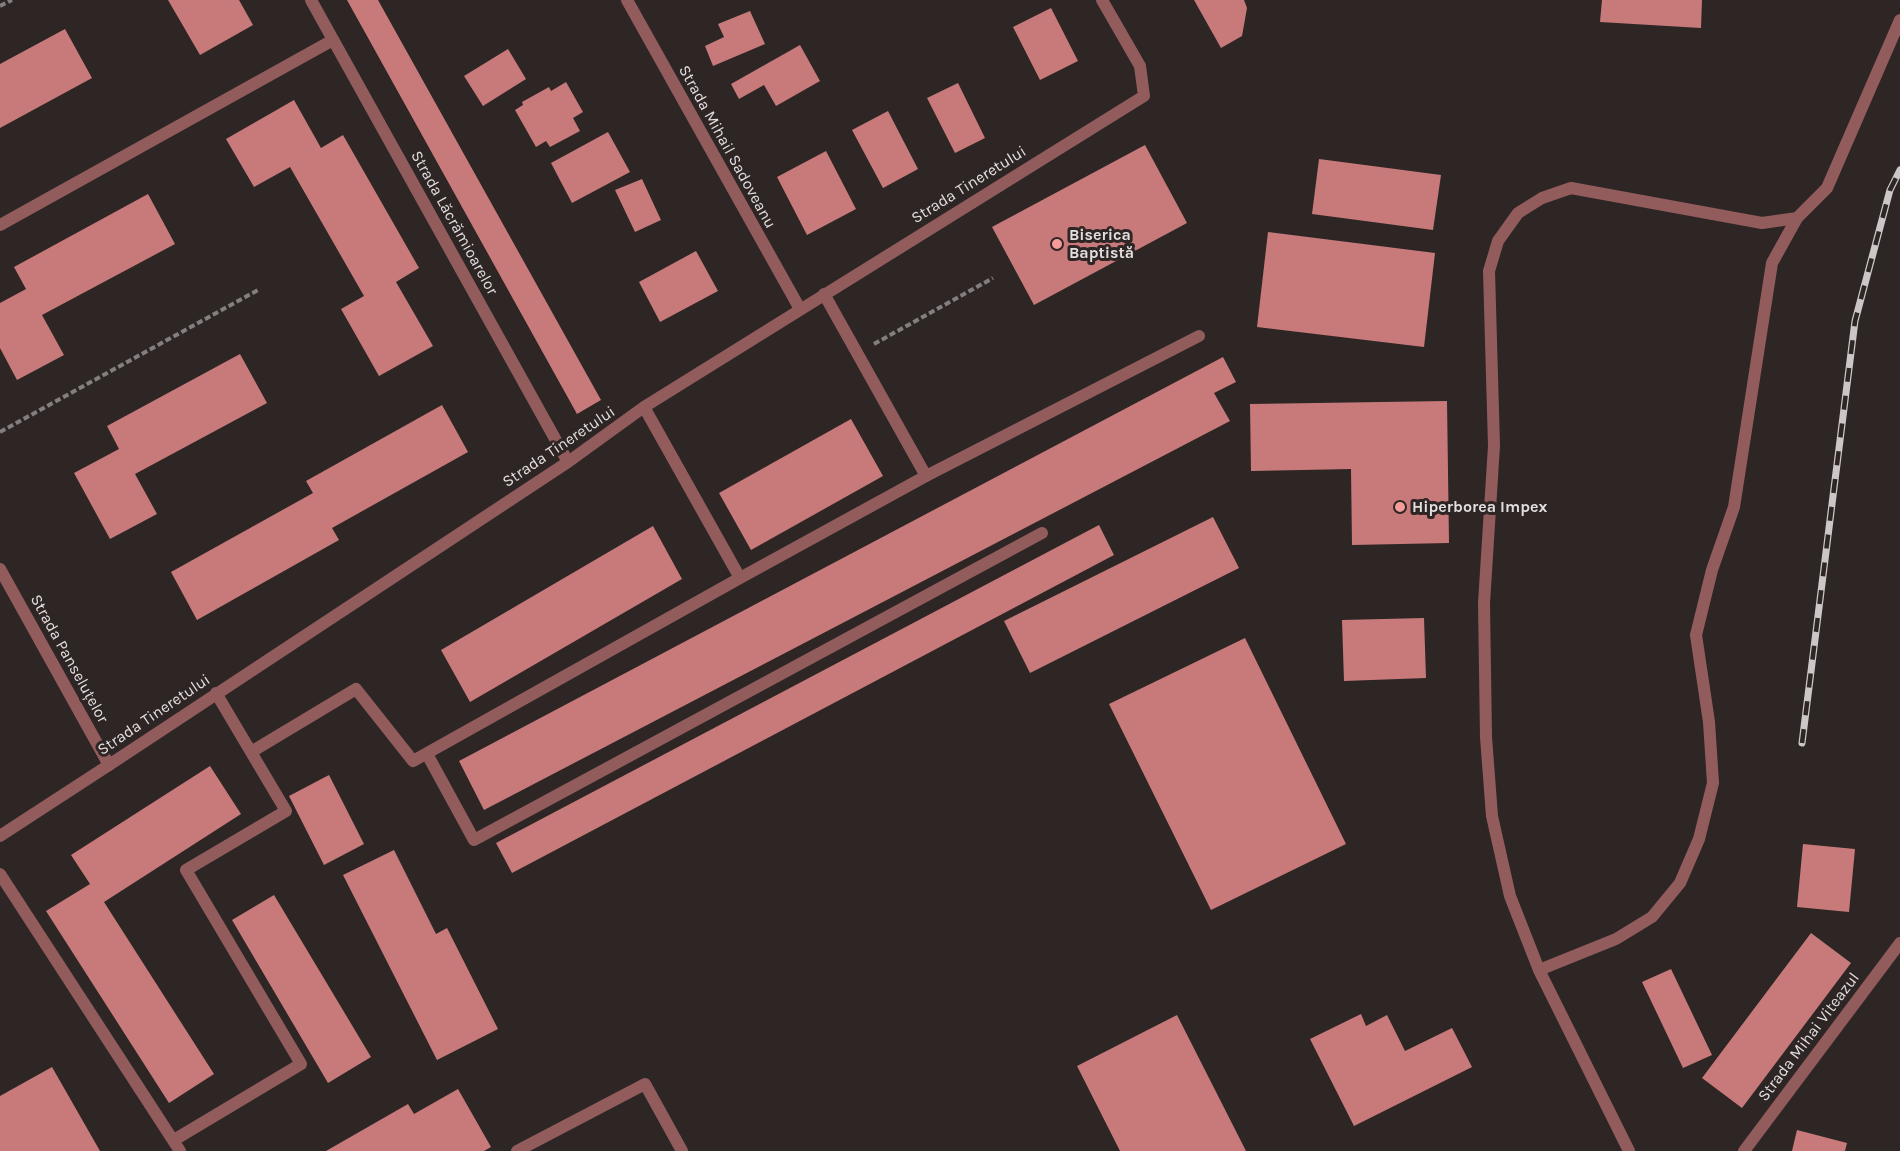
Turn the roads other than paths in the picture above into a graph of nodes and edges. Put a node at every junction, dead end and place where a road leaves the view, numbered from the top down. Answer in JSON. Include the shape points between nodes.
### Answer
{"nodes":[{"id":1,"x":311,"y":0,"type":"edge"},
{"id":2,"x":627,"y":0,"type":"edge"},
{"id":3,"x":1102,"y":0,"type":"edge"},
{"id":4,"x":1900,"y":20,"type":"edge"},
{"id":5,"x":333,"y":40,"type":"junction"},
{"id":6,"x":1797,"y":218,"type":"junction"},
{"id":7,"x":0,"y":225,"type":"edge"},
{"id":8,"x":824,"y":294,"type":"junction"},
{"id":9,"x":800,"y":309,"type":"junction"},
{"id":10,"x":1199,"y":336,"type":"dead end"},
{"id":11,"x":645,"y":407,"type":"junction"},
{"id":12,"x":568,"y":462,"type":"junction"},
{"id":13,"x":926,"y":476,"type":"junction"},
{"id":14,"x":1042,"y":533,"type":"dead end"},
{"id":15,"x":0,"y":569,"type":"edge"},
{"id":16,"x":740,"y":578,"type":"junction"},
{"id":17,"x":216,"y":693,"type":"junction"},
{"id":18,"x":252,"y":752,"type":"junction"},
{"id":19,"x":427,"y":754,"type":"junction"},
{"id":20,"x":109,"y":765,"type":"junction"},
{"id":21,"x":0,"y":836,"type":"edge"},
{"id":22,"x":0,"y":874,"type":"edge"},
{"id":23,"x":1900,"y":943,"type":"edge"},
{"id":24,"x":1539,"y":970,"type":"junction"},
{"id":25,"x":174,"y":1140,"type":"junction"},
{"id":26,"x":180,"y":1151,"type":"edge"},
{"id":27,"x":517,"y":1151,"type":"edge"},
{"id":28,"x":682,"y":1151,"type":"edge"},
{"id":29,"x":1629,"y":1151,"type":"edge"},
{"id":30,"x":1743,"y":1151,"type":"edge"}],
"edges":[{"from":1,"to":5,"type":"street","name":"Strada Lăcrămioarelor"},
{"from":2,"to":9,"type":"street","name":"Strada Mihail Sadoveanu"},
{"from":3,"to":8,"type":"street","name":"Strada Tineretului","via":[[1140,66],[1144,96]]},
{"from":4,"to":6,"type":"street","via":[[1827,188]]},
{"from":5,"to":7,"type":"street"},
{"from":5,"to":12,"type":"street","name":"Strada Lăcrămioarelor"},
{"from":6,"to":24,"type":"street","via":[[1772,263],[1734,507],[1712,570],[1696,635],[1713,783],[1699,839],[1680,883],[1652,917],[1617,939]]},
{"from":6,"to":24,"type":"street","via":[[1762,223],[1572,188],[1542,198],[1518,213],[1498,241],[1489,271],[1494,446],[1484,603],[1486,737],[1492,816],[1510,896]]},
{"from":8,"to":9,"type":"street","name":"Strada Tineretului"},
{"from":8,"to":13,"type":"street"},
{"from":9,"to":11,"type":"street","name":"Strada Tineretului"},
{"from":10,"to":13,"type":"street"},
{"from":11,"to":12,"type":"street","name":"Strada Tineretului"},
{"from":11,"to":16,"type":"street"},
{"from":12,"to":17,"type":"street","name":"Strada Tineretului"},
{"from":13,"to":16,"type":"street"},
{"from":14,"to":19,"type":"street","via":[[474,840]]},
{"from":15,"to":20,"type":"street","name":"Strada Panseluțelor"},
{"from":16,"to":19,"type":"street"},
{"from":17,"to":18,"type":"street"},
{"from":17,"to":20,"type":"street","name":"Strada Tineretului"},
{"from":18,"to":19,"type":"street","via":[[356,690],[413,761]]},
{"from":18,"to":25,"type":"street","via":[[286,811],[186,870],[301,1064]]},
{"from":20,"to":21,"type":"street","name":"Strada Tineretului"},
{"from":22,"to":25,"type":"street"},
{"from":23,"to":30,"type":"street","name":"Strada Mihai Viteazul"},
{"from":24,"to":29,"type":"street"},
{"from":25,"to":26,"type":"street"},
{"from":27,"to":28,"type":"street","via":[[645,1084]]}]}
